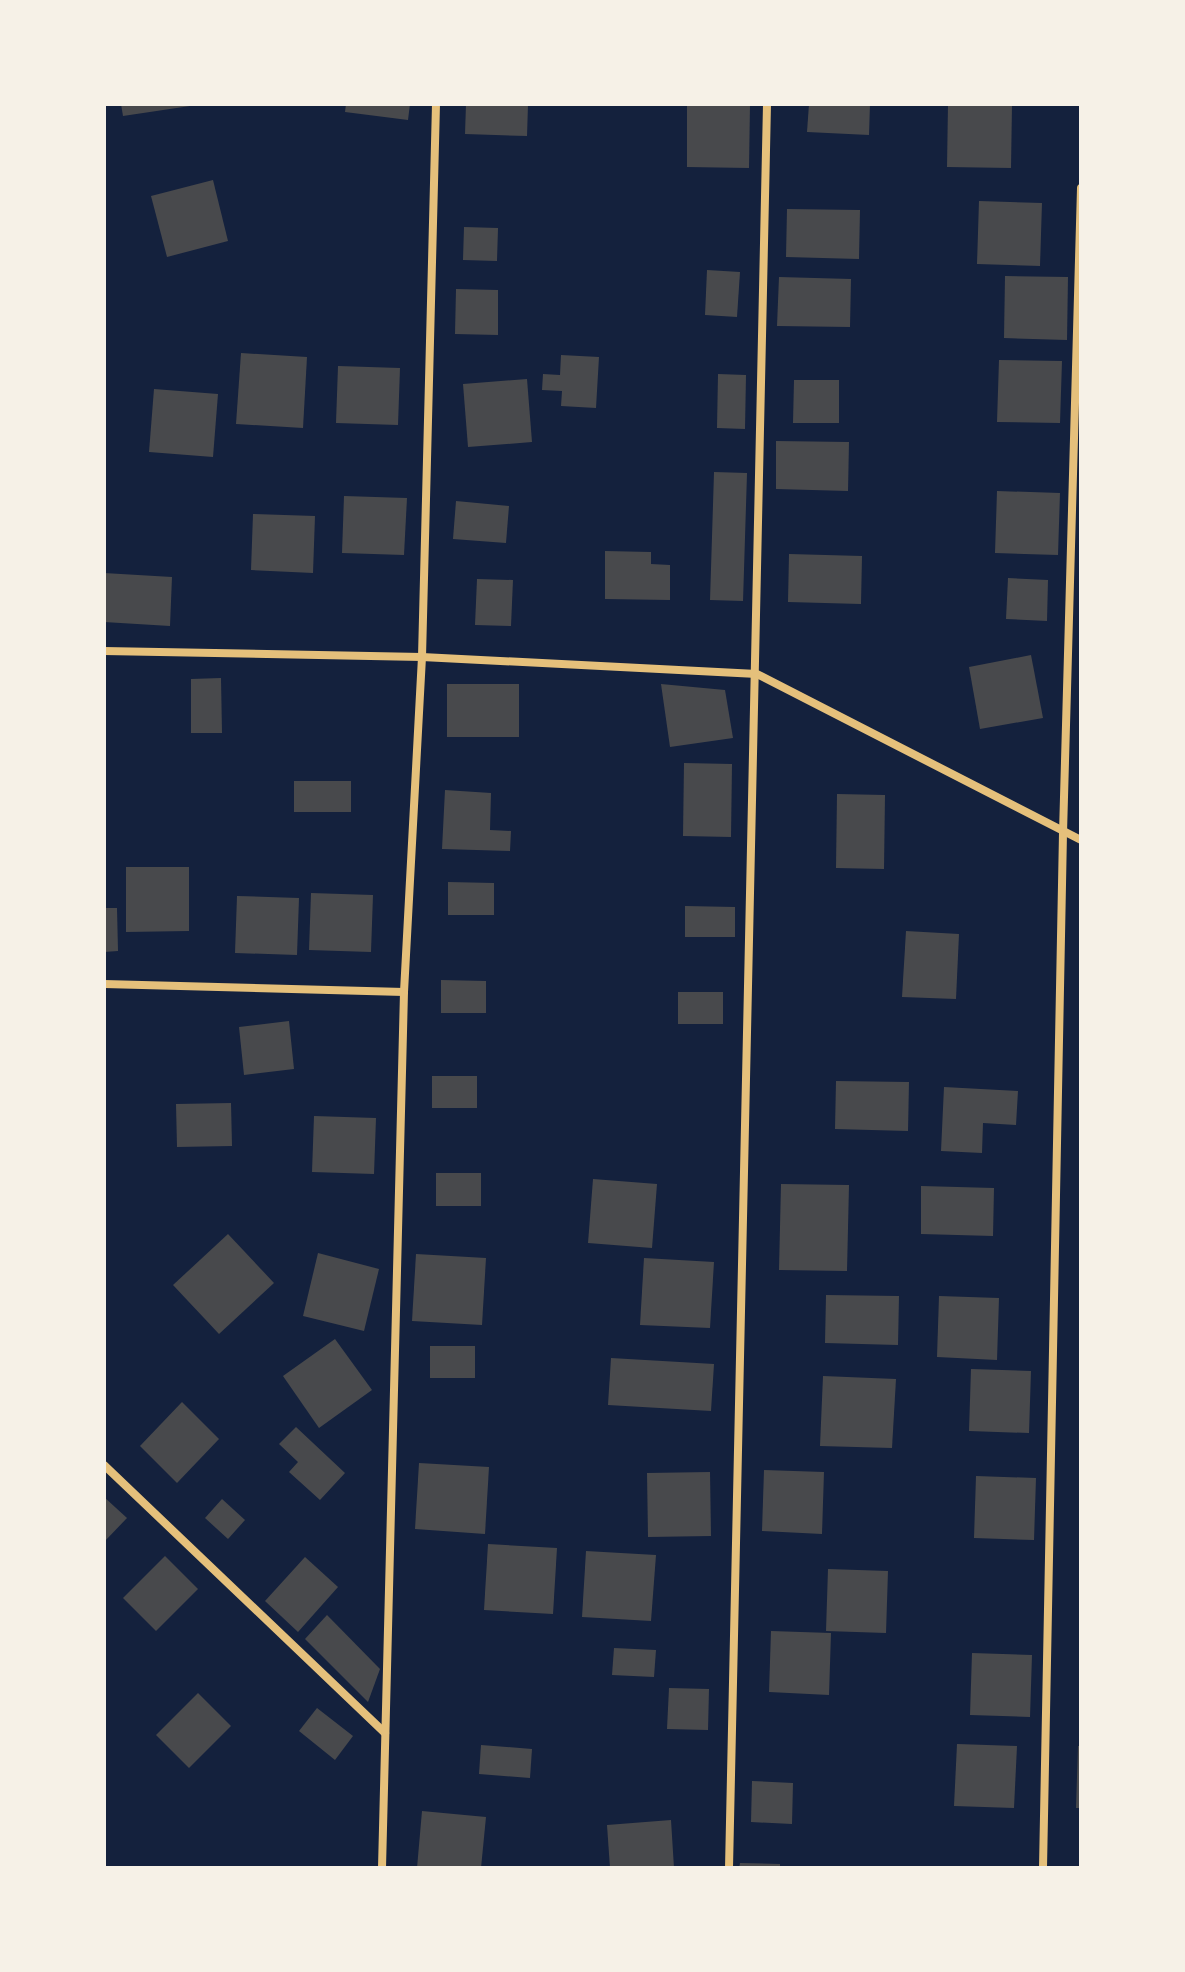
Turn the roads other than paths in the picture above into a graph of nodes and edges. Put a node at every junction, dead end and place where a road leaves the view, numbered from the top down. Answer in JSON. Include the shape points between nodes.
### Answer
{"nodes":[{"id":1,"x":436,"y":104,"type":"edge"},
{"id":2,"x":767,"y":104,"type":"edge"},
{"id":3,"x":1081,"y":188,"type":"edge"},
{"id":4,"x":104,"y":651,"type":"edge"},
{"id":5,"x":422,"y":657,"type":"junction"},
{"id":6,"x":757,"y":674,"type":"junction"},
{"id":7,"x":1063,"y":833,"type":"junction"},
{"id":8,"x":1081,"y":840,"type":"edge"},
{"id":9,"x":104,"y":984,"type":"edge"},
{"id":10,"x":404,"y":992,"type":"junction"},
{"id":11,"x":104,"y":1465,"type":"edge"},
{"id":12,"x":385,"y":1733,"type":"junction"},
{"id":13,"x":382,"y":1868,"type":"edge"},
{"id":14,"x":729,"y":1868,"type":"edge"},
{"id":15,"x":1043,"y":1868,"type":"edge"}],
"edges":[{"from":1,"to":5,"type":"street"},
{"from":2,"to":6,"type":"street"},
{"from":3,"to":7,"type":"street"},
{"from":4,"to":5,"type":"street"},
{"from":5,"to":6,"type":"street"},
{"from":5,"to":10,"type":"street"},
{"from":6,"to":7,"type":"street"},
{"from":6,"to":14,"type":"street"},
{"from":7,"to":8,"type":"street"},
{"from":7,"to":15,"type":"street"},
{"from":9,"to":10,"type":"street"},
{"from":10,"to":12,"type":"street"},
{"from":11,"to":12,"type":"street"},
{"from":12,"to":13,"type":"street"}]}
